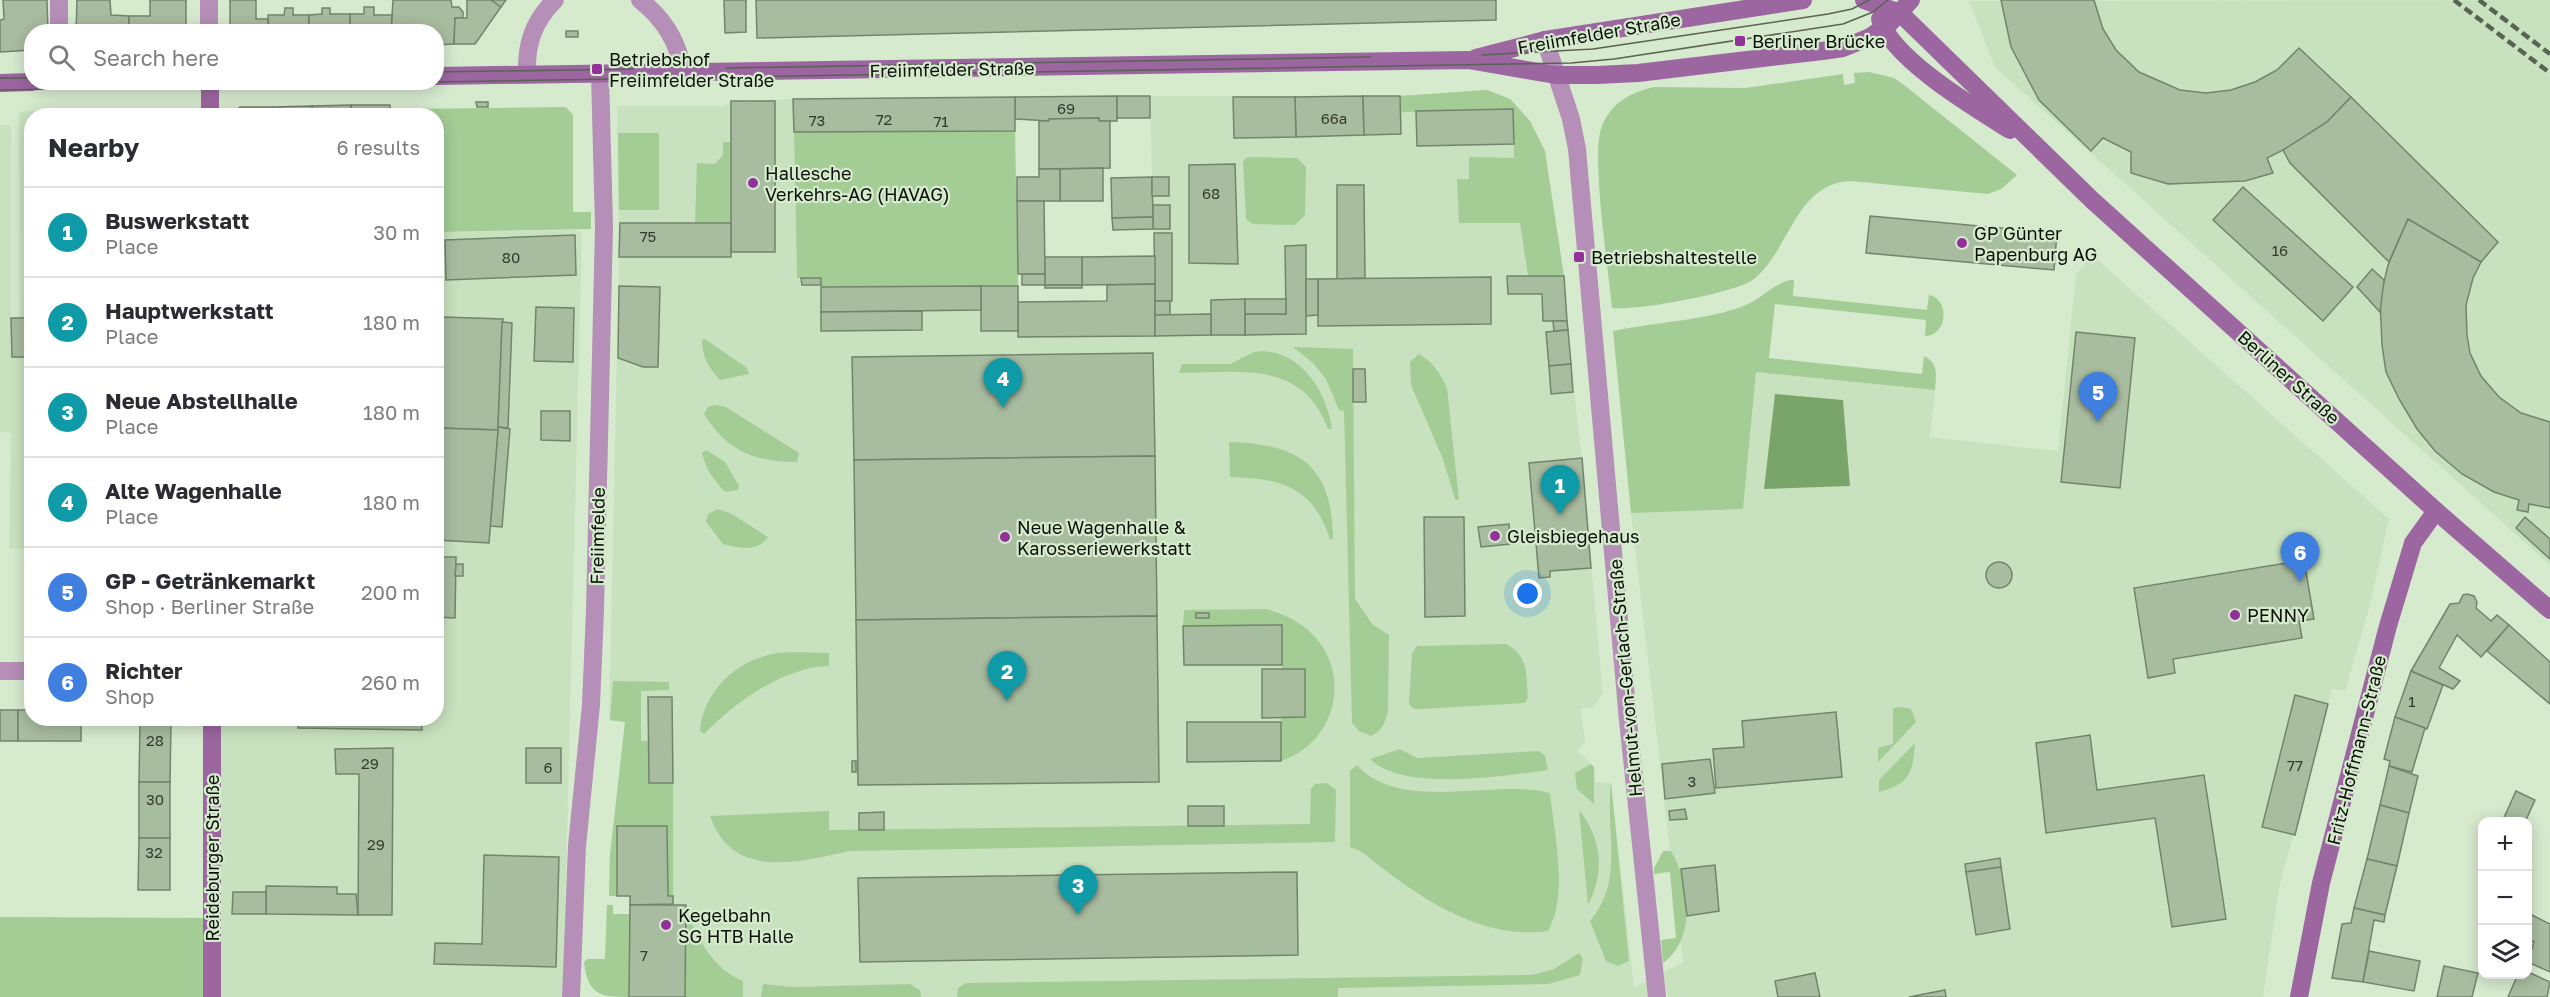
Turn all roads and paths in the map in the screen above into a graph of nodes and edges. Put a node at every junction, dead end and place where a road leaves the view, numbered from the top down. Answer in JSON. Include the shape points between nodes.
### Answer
{"nodes":[{"id":1,"x":59,"y":0,"type":"edge"},
{"id":2,"x":209,"y":0,"type":"edge"},
{"id":3,"x":555,"y":0,"type":"edge"},
{"id":4,"x":640,"y":0,"type":"edge"},
{"id":5,"x":1803,"y":0,"type":"edge"},
{"id":6,"x":1872,"y":1,"type":"edge"},
{"id":7,"x":1906,"y":6,"type":"edge"},
{"id":8,"x":59,"y":24,"type":"edge"},
{"id":9,"x":209,"y":24,"type":"edge"},
{"id":10,"x":1883,"y":29,"type":"junction"},
{"id":11,"x":1545,"y":40,"type":"junction"},
{"id":12,"x":1468,"y":60,"type":"junction"},
{"id":13,"x":683,"y":73,"type":"junction"},
{"id":14,"x":527,"y":74,"type":"junction"},
{"id":15,"x":600,"y":74,"type":"junction"},
{"id":16,"x":1556,"y":75,"type":"junction"},
{"id":17,"x":444,"y":76,"type":"edge"},
{"id":18,"x":24,"y":82,"type":"edge"},
{"id":19,"x":0,"y":83,"type":"edge"},
{"id":20,"x":210,"y":90,"type":"edge"},
{"id":21,"x":210,"y":108,"type":"edge"},
{"id":22,"x":2029,"y":141,"type":"junction"},
{"id":23,"x":2436,"y":511,"type":"junction"},
{"id":24,"x":2550,"y":610,"type":"edge"},
{"id":25,"x":0,"y":671,"type":"edge"},
{"id":26,"x":24,"y":671,"type":"edge"},
{"id":27,"x":212,"y":726,"type":"edge"},
{"id":28,"x":212,"y":997,"type":"edge"},
{"id":29,"x":572,"y":997,"type":"edge"},
{"id":30,"x":1657,"y":997,"type":"edge"},
{"id":31,"x":2301,"y":997,"type":"edge"}],
"edges":[{"from":1,"to":8,"type":"street"},
{"from":2,"to":9,"type":"street"},
{"from":3,"to":14,"type":"street","via":[[530,37]]},
{"from":4,"to":13,"type":"street","via":[[666,26]]},
{"from":5,"to":11,"type":"street","name":"Freiimfelder Straße"},
{"from":6,"to":7,"type":"street","name":"Berliner Straße"},
{"from":6,"to":10,"type":"street","name":"Berliner Straße"},
{"from":7,"to":10,"type":"street"},
{"from":7,"to":22,"type":"street","name":"Berliner Straße"},
{"from":10,"to":16,"type":"street","name":"Freiimfelder Straße","via":[[1856,44],[1822,51],[1638,73]]},
{"from":10,"to":22,"type":"street","name":"Berliner Straße","via":[[1952,92]]},
{"from":11,"to":12,"type":"street","name":"Freiimfelder Straße"},
{"from":11,"to":16,"type":"street","name":"Helmut-von-Gerlach-Straße"},
{"from":12,"to":13,"type":"street","name":"Freiimfelder Straße"},
{"from":12,"to":16,"type":"street","name":"Freiimfelder Straße"},
{"from":13,"to":15,"type":"street","name":"Freiimfelder Straße"},
{"from":14,"to":15,"type":"street","name":"Freiimfelder Straße"},
{"from":14,"to":17,"type":"street","name":"Freiimfelder Straße"},
{"from":15,"to":29,"type":"street","name":"Freiimfelde","via":[[604,227],[595,622],[577,846]]},
{"from":16,"to":30,"type":"street","name":"Helmut-von-Gerlach-Straße","via":[[1577,149]]},
{"from":18,"to":19,"type":"street"},
{"from":20,"to":21,"type":"street"},
{"from":22,"to":23,"type":"street","name":"Berliner Straße"},
{"from":23,"to":24,"type":"street","name":"Berliner Straße"},
{"from":23,"to":31,"type":"street","name":"Fritz-Hoffmann-Straße","via":[[2413,543],[2388,626],[2322,883]]},
{"from":25,"to":26,"type":"street"},
{"from":27,"to":28,"type":"street","name":"Reideburger Straße"}]}
